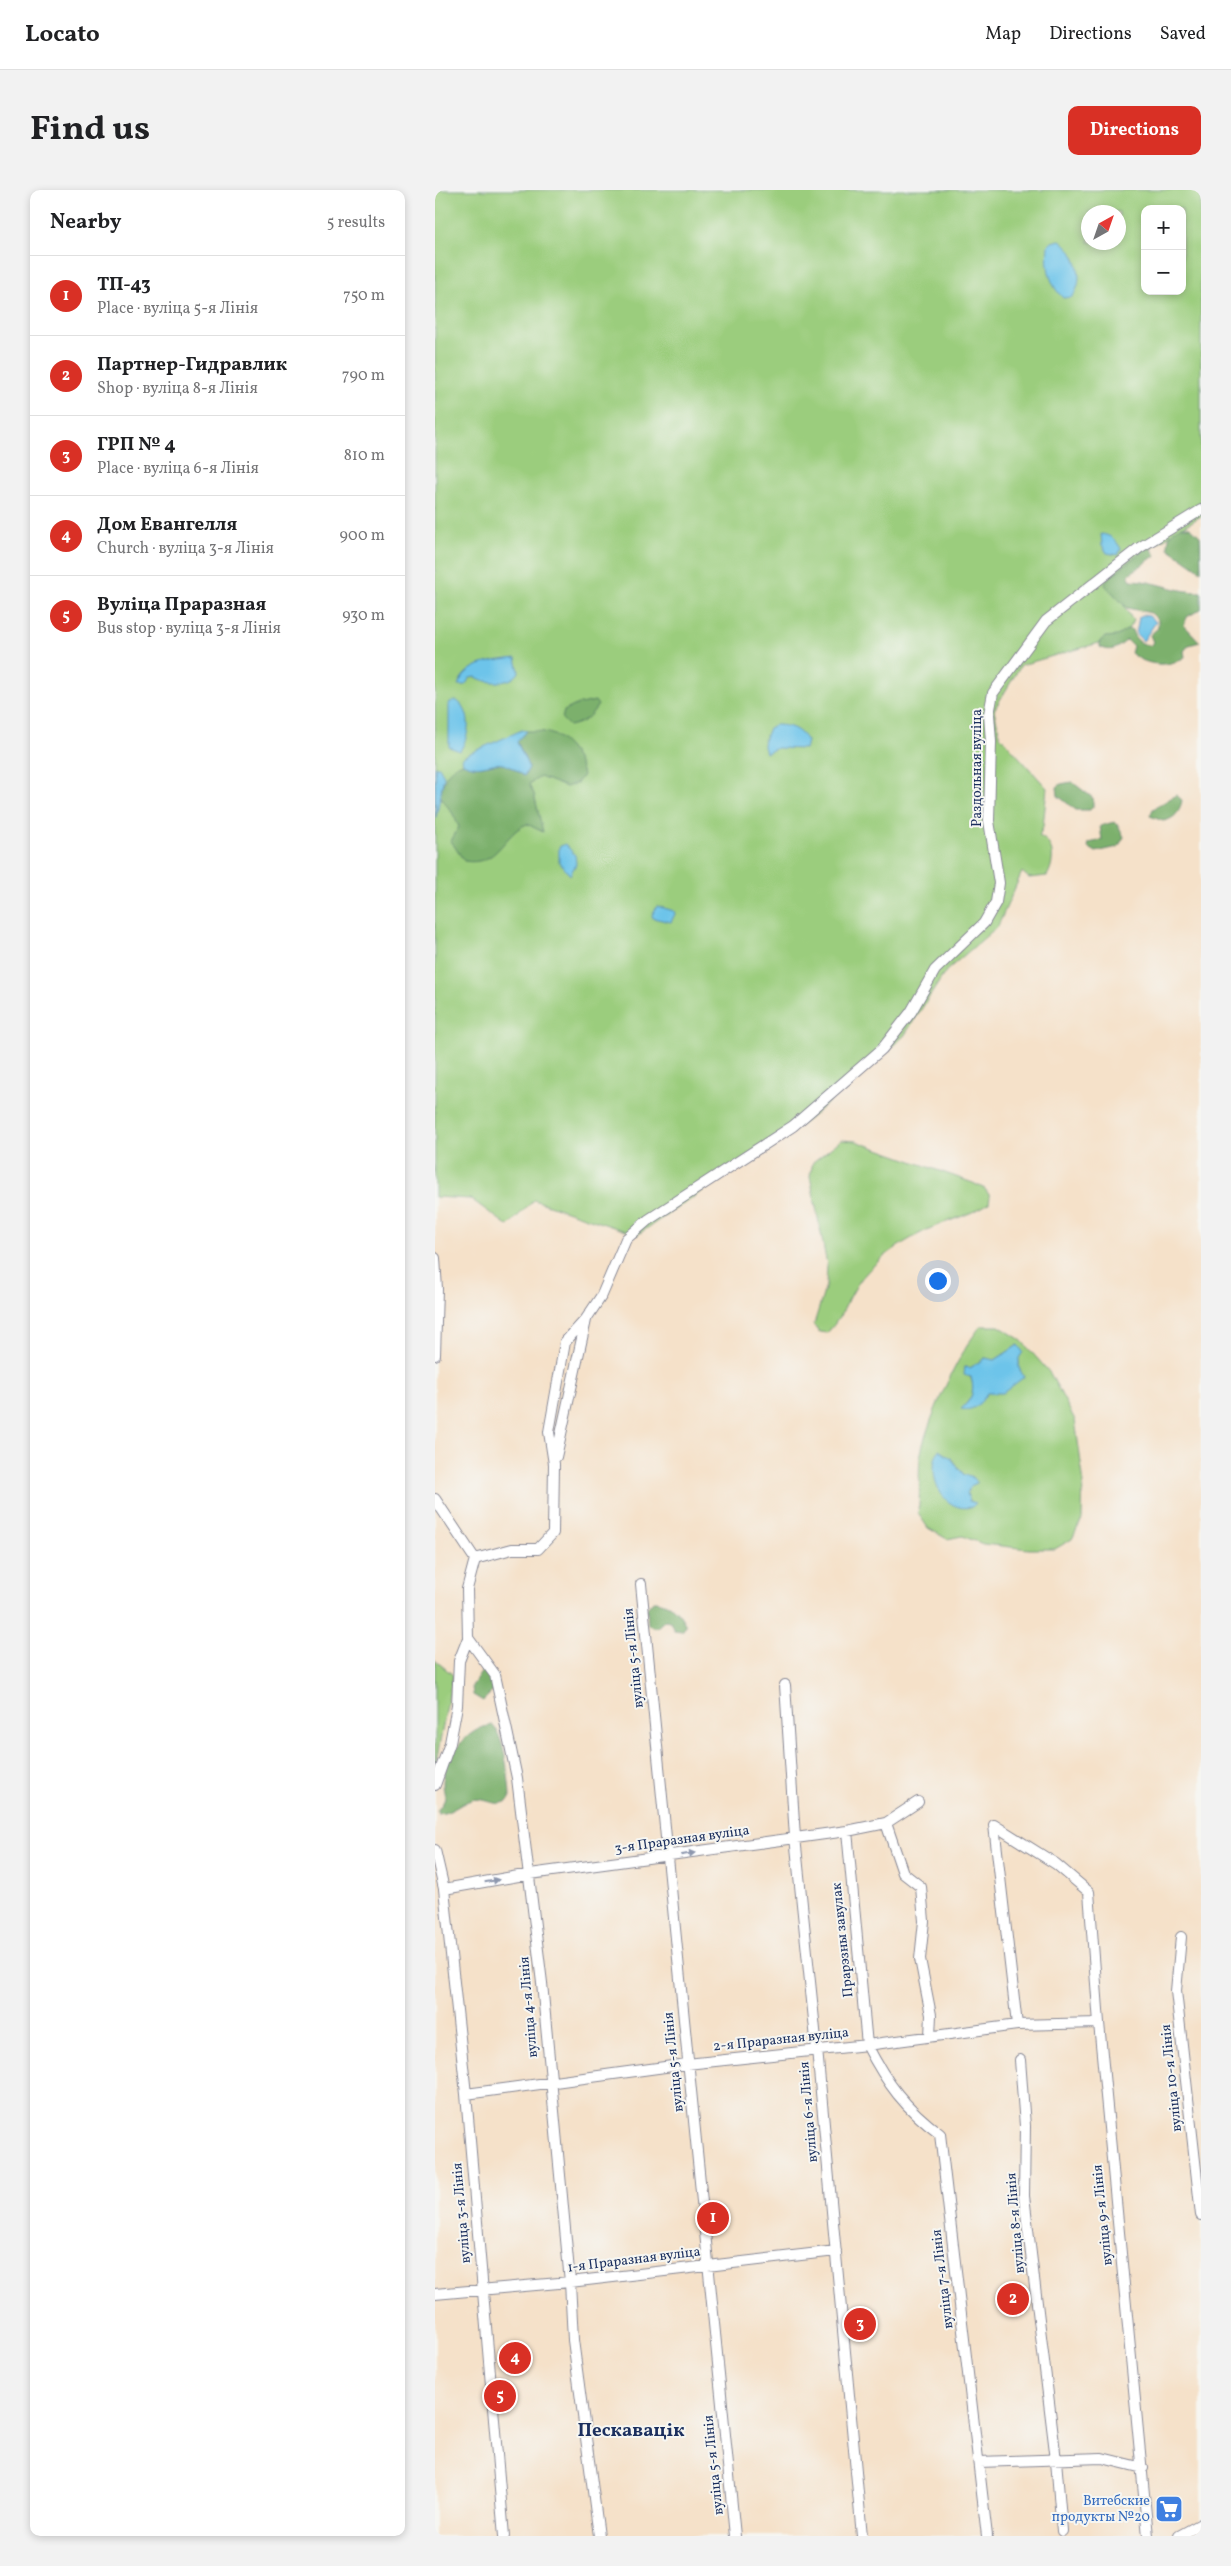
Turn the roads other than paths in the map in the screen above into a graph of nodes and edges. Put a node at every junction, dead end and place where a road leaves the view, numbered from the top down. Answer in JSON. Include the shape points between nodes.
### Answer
{"nodes":[{"id":1,"x":1201,"y":510,"type":"edge"},
{"id":2,"x":435,"y":1258,"type":"edge"},
{"id":3,"x":586,"y":1319,"type":"junction"},
{"id":4,"x":435,"y":1355,"type":"edge"},
{"id":5,"x":554,"y":1464,"type":"junction"},
{"id":6,"x":435,"y":1499,"type":"edge"},
{"id":7,"x":475,"y":1559,"type":"junction"},
{"id":8,"x":641,"y":1584,"type":"dead end"},
{"id":9,"x":467,"y":1638,"type":"junction"},
{"id":10,"x":785,"y":1684,"type":"dead end"},
{"id":11,"x":435,"y":1785,"type":"edge"},
{"id":12,"x":918,"y":1802,"type":"dead end"},
{"id":13,"x":886,"y":1823,"type":"junction"},
{"id":14,"x":847,"y":1832,"type":"junction"},
{"id":15,"x":795,"y":1837,"type":"junction"},
{"id":16,"x":435,"y":1850,"type":"edge"},
{"id":17,"x":668,"y":1857,"type":"junction"},
{"id":18,"x":530,"y":1874,"type":"junction"},
{"id":19,"x":444,"y":1889,"type":"junction"},
{"id":20,"x":1181,"y":1937,"type":"dead end"},
{"id":21,"x":1099,"y":2023,"type":"junction"},
{"id":22,"x":1017,"y":2025,"type":"junction"},
{"id":23,"x":930,"y":2036,"type":"junction"},
{"id":24,"x":867,"y":2045,"type":"junction"},
{"id":25,"x":817,"y":2049,"type":"junction"},
{"id":26,"x":1020,"y":2060,"type":"dead end"},
{"id":27,"x":687,"y":2064,"type":"junction"},
{"id":28,"x":550,"y":2082,"type":"junction"},
{"id":29,"x":466,"y":2094,"type":"junction"},
{"id":30,"x":1201,"y":2215,"type":"edge"},
{"id":31,"x":836,"y":2251,"type":"junction"},
{"id":32,"x":707,"y":2265,"type":"junction"},
{"id":33,"x":570,"y":2282,"type":"junction"},
{"id":34,"x":482,"y":2289,"type":"junction"},
{"id":35,"x":435,"y":2294,"type":"edge"},
{"id":36,"x":1056,"y":2460,"type":"junction"},
{"id":37,"x":979,"y":2462,"type":"junction"},
{"id":38,"x":1143,"y":2468,"type":"junction"},
{"id":39,"x":1201,"y":2524,"type":"edge"},
{"id":40,"x":1062,"y":2531,"type":"dead end"},
{"id":41,"x":504,"y":2536,"type":"edge"},
{"id":42,"x":599,"y":2536,"type":"edge"},
{"id":43,"x":735,"y":2536,"type":"edge"},
{"id":44,"x":862,"y":2536,"type":"edge"},
{"id":45,"x":987,"y":2536,"type":"edge"},
{"id":46,"x":1148,"y":2536,"type":"edge"},
{"id":47,"x":1179,"y":2536,"type":"edge"}],
"edges":[{"from":1,"to":3,"type":"street","name":"Раздольная вуліца","via":[[1139,548],[1046,621],[993,693],[989,714],[989,821],[999,884],[997,902],[984,923],[935,970],[911,1012],[882,1049],[793,1126],[648,1220],[626,1239],[602,1295]]},
{"from":2,"to":4,"type":"street"},
{"from":3,"to":5,"type":"street"},
{"from":3,"to":5,"type":"street","via":[[565,1342],[549,1432]]},
{"from":5,"to":7,"type":"street","via":[[553,1533],[538,1549],[511,1549]]},
{"from":6,"to":7,"type":"street"},
{"from":7,"to":9,"type":"street","via":[[467,1589]]},
{"from":8,"to":17,"type":"street","name":"вуліца 5-я Лінія"},
{"from":9,"to":11,"type":"street","via":[[459,1661],[457,1706],[450,1743]]},
{"from":9,"to":18,"type":"street","name":"вуліца 4-я Лінія","via":[[495,1676],[517,1778]]},
{"from":10,"to":15,"type":"street","name":"вуліца 6-я Лінія"},
{"from":12,"to":13,"type":"street","name":"3-я Праразная вуліца"},
{"from":13,"to":14,"type":"street","name":"3-я Праразная вуліца"},
{"from":13,"to":23,"type":"street","via":[[903,1873],[921,1887],[924,1921],[920,1959],[931,2015]]},
{"from":14,"to":15,"type":"street","name":"3-я Праразная вуліца"},
{"from":14,"to":24,"type":"street","name":"Прарэзны завулак"},
{"from":17,"to":15,"type":"street","name":"3-я Праразная вуліца","one_way":true},
{"from":15,"to":25,"type":"street","name":"вуліца 6-я Лінія"},
{"from":16,"to":19,"type":"street","name":"вуліца 3-я Лінія"},
{"from":17,"to":18,"type":"street","name":"3-я Праразная вуліца"},
{"from":17,"to":27,"type":"street","name":"вуліца 5-я Лінія"},
{"from":19,"to":18,"type":"street","name":"3-я Праразная вуліца","one_way":true},
{"from":18,"to":28,"type":"street","name":"вуліца 4-я Лінія"},
{"from":19,"to":29,"type":"street","name":"вуліца 3-я Лінія"},
{"from":20,"to":30,"type":"street","name":"вуліца 10-я Лінія","via":[[1176,1991]]},
{"from":21,"to":22,"type":"street","name":"2-я Праразная вуліца"},
{"from":21,"to":22,"type":"street","name":"вуліца 9-я Лінія","via":[[1089,1892],[1056,1864],[994,1825]]},
{"from":21,"to":38,"type":"street","name":"вуліца 9-я Лінія"},
{"from":22,"to":23,"type":"street","name":"2-я Праразная вуліца"},
{"from":23,"to":24,"type":"street","name":"2-я Праразная вуліца"},
{"from":24,"to":25,"type":"street","name":"2-я Праразная вуліца"},
{"from":24,"to":37,"type":"street","name":"вуліца 7-я Лінія","via":[[902,2100],[915,2115],[940,2134]]},
{"from":25,"to":27,"type":"street","name":"2-я Праразная вуліца"},
{"from":25,"to":31,"type":"street","name":"вуліца 6-я Лінія"},
{"from":26,"to":36,"type":"street","name":"вуліца 8-я Лінія","via":[[1025,2126],[1024,2196]]},
{"from":27,"to":28,"type":"street","name":"2-я Праразная вуліца"},
{"from":27,"to":32,"type":"street","name":"вуліца 5-я Лінія"},
{"from":28,"to":29,"type":"street","name":"2-я Праразная вуліца"},
{"from":28,"to":33,"type":"street","name":"вуліца 4-я Лінія"},
{"from":29,"to":34,"type":"street","name":"вуліца 3-я Лінія"},
{"from":31,"to":32,"type":"street","name":"1-я Праразная вуліца"},
{"from":31,"to":44,"type":"street","name":"вуліца 6-я Лінія"},
{"from":32,"to":33,"type":"street","name":"1-я Праразная вуліца"},
{"from":32,"to":43,"type":"street","name":"вуліца 5-я Лінія"},
{"from":33,"to":34,"type":"street","name":"1-я Праразная вуліца"},
{"from":33,"to":42,"type":"street","name":"вуліца 4-я Лінія","via":[[573,2340]]},
{"from":34,"to":35,"type":"street","name":"1-я Праразная вуліца"},
{"from":34,"to":41,"type":"street","name":"вуліца 3-я Лінія"},
{"from":36,"to":37,"type":"street"},
{"from":36,"to":38,"type":"street","via":[[1101,2458]]},
{"from":36,"to":40,"type":"street","name":"вуліца 8-я Лінія"},
{"from":37,"to":45,"type":"street","name":"вуліца 7-я Лінія"},
{"from":38,"to":46,"type":"street","name":"вуліца 9-я Лінія"},
{"from":39,"to":47,"type":"street"}]}
